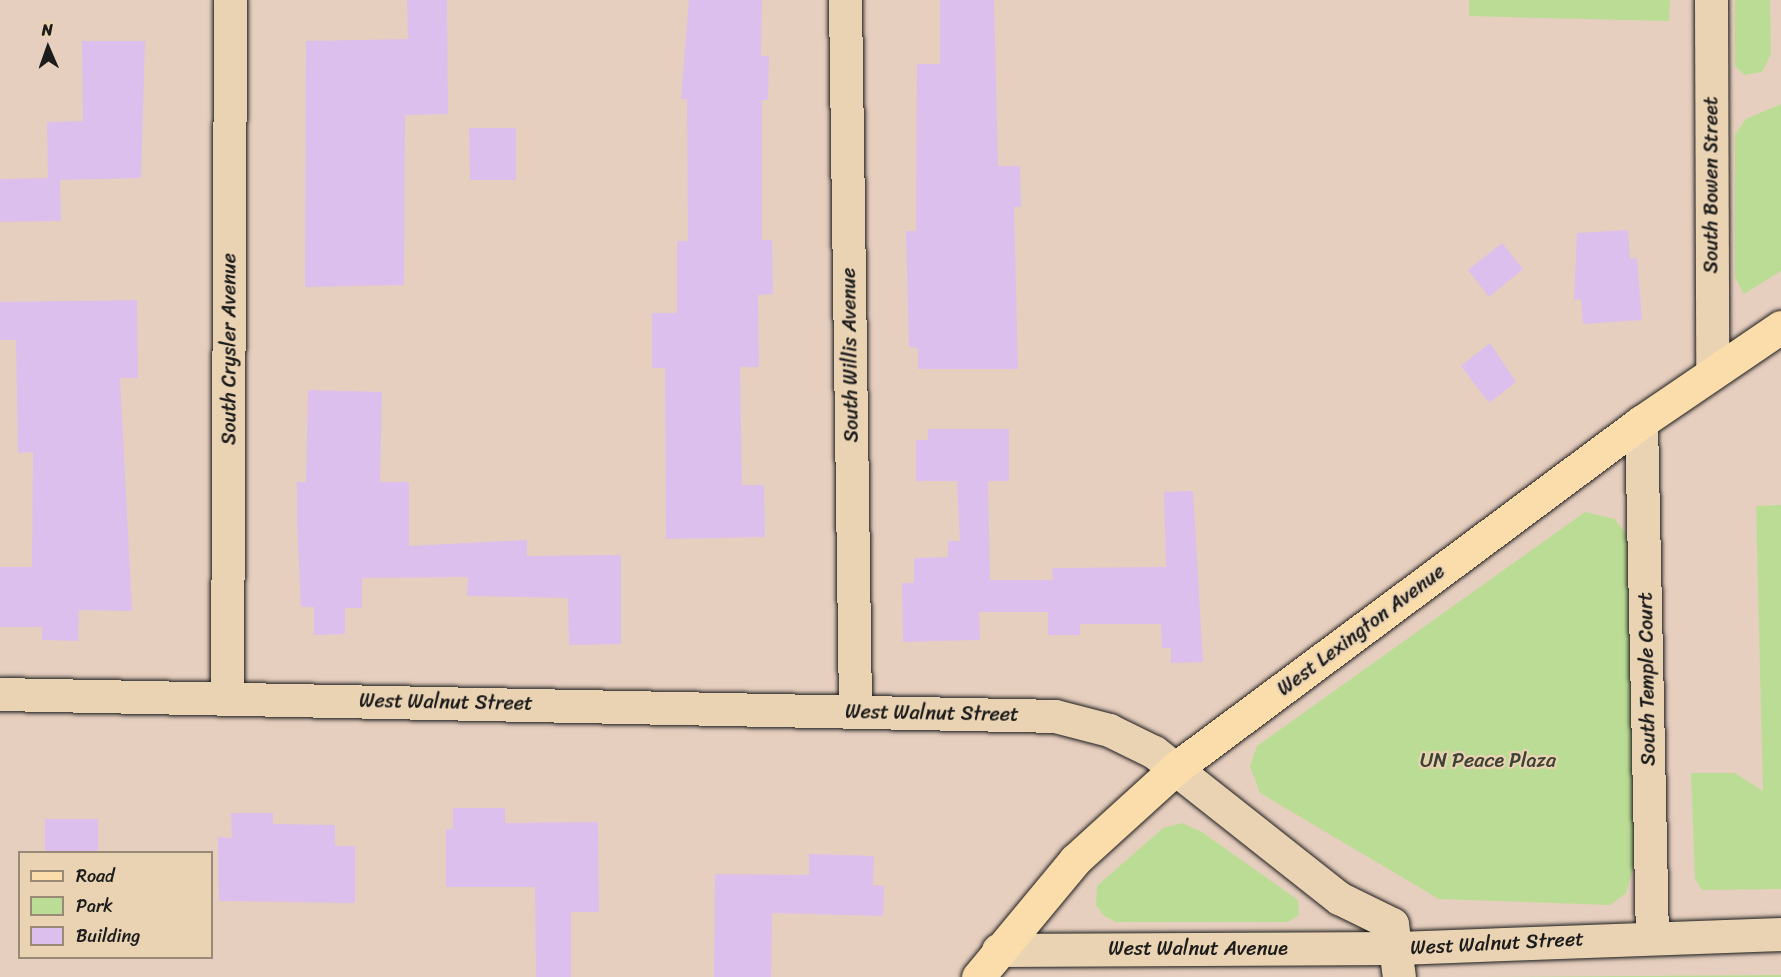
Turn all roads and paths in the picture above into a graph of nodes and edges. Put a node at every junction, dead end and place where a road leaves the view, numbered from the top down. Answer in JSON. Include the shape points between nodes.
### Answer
{"nodes":[{"id":1,"x":230,"y":0,"type":"edge"},
{"id":2,"x":845,"y":0,"type":"edge"},
{"id":3,"x":1710,"y":0,"type":"edge"},
{"id":4,"x":1781,"y":327,"type":"edge"},
{"id":5,"x":1712,"y":371,"type":"junction"},
{"id":6,"x":1641,"y":422,"type":"junction"},
{"id":7,"x":0,"y":694,"type":"edge"},
{"id":8,"x":227,"y":698,"type":"junction"},
{"id":9,"x":855,"y":711,"type":"junction"},
{"id":10,"x":1176,"y":768,"type":"junction"},
{"id":11,"x":1781,"y":934,"type":"edge"},
{"id":12,"x":1652,"y":937,"type":"junction"},
{"id":13,"x":998,"y":950,"type":"junction"},
{"id":14,"x":1398,"y":962,"type":"edge"},
{"id":15,"x":978,"y":977,"type":"edge"}],
"edges":[{"from":1,"to":8,"type":"street","name":"South Crysler Avenue"},
{"from":2,"to":9,"type":"street","name":"South Willis Avenue"},
{"from":3,"to":5,"type":"street","name":"South Bowen Street"},
{"from":4,"to":5,"type":"main road","name":"West Lexington Avenue"},
{"from":5,"to":6,"type":"main road","name":"West Lexington Avenue"},
{"from":6,"to":10,"type":"main road","name":"West Lexington Avenue"},
{"from":6,"to":12,"type":"street","name":"South Temple Court"},
{"from":7,"to":8,"type":"street","name":"West Walnut Street"},
{"from":8,"to":9,"type":"street","name":"West Walnut Street"},
{"from":9,"to":10,"type":"street","name":"West Walnut Street","via":[[1055,716],[1109,730]]},
{"from":10,"to":13,"type":"main road","name":"West Lexington Avenue","via":[[1075,860]]},
{"from":10,"to":14,"type":"street","name":"West Walnut Street","via":[[1339,898],[1392,924]]},
{"from":11,"to":12,"type":"street","name":"West Walnut Street"},
{"from":12,"to":14,"type":"street","name":"West Walnut Street"},
{"from":13,"to":14,"type":"street","name":"West Walnut Avenue"},
{"from":13,"to":15,"type":"main road","name":"West Lexington Avenue"}]}
